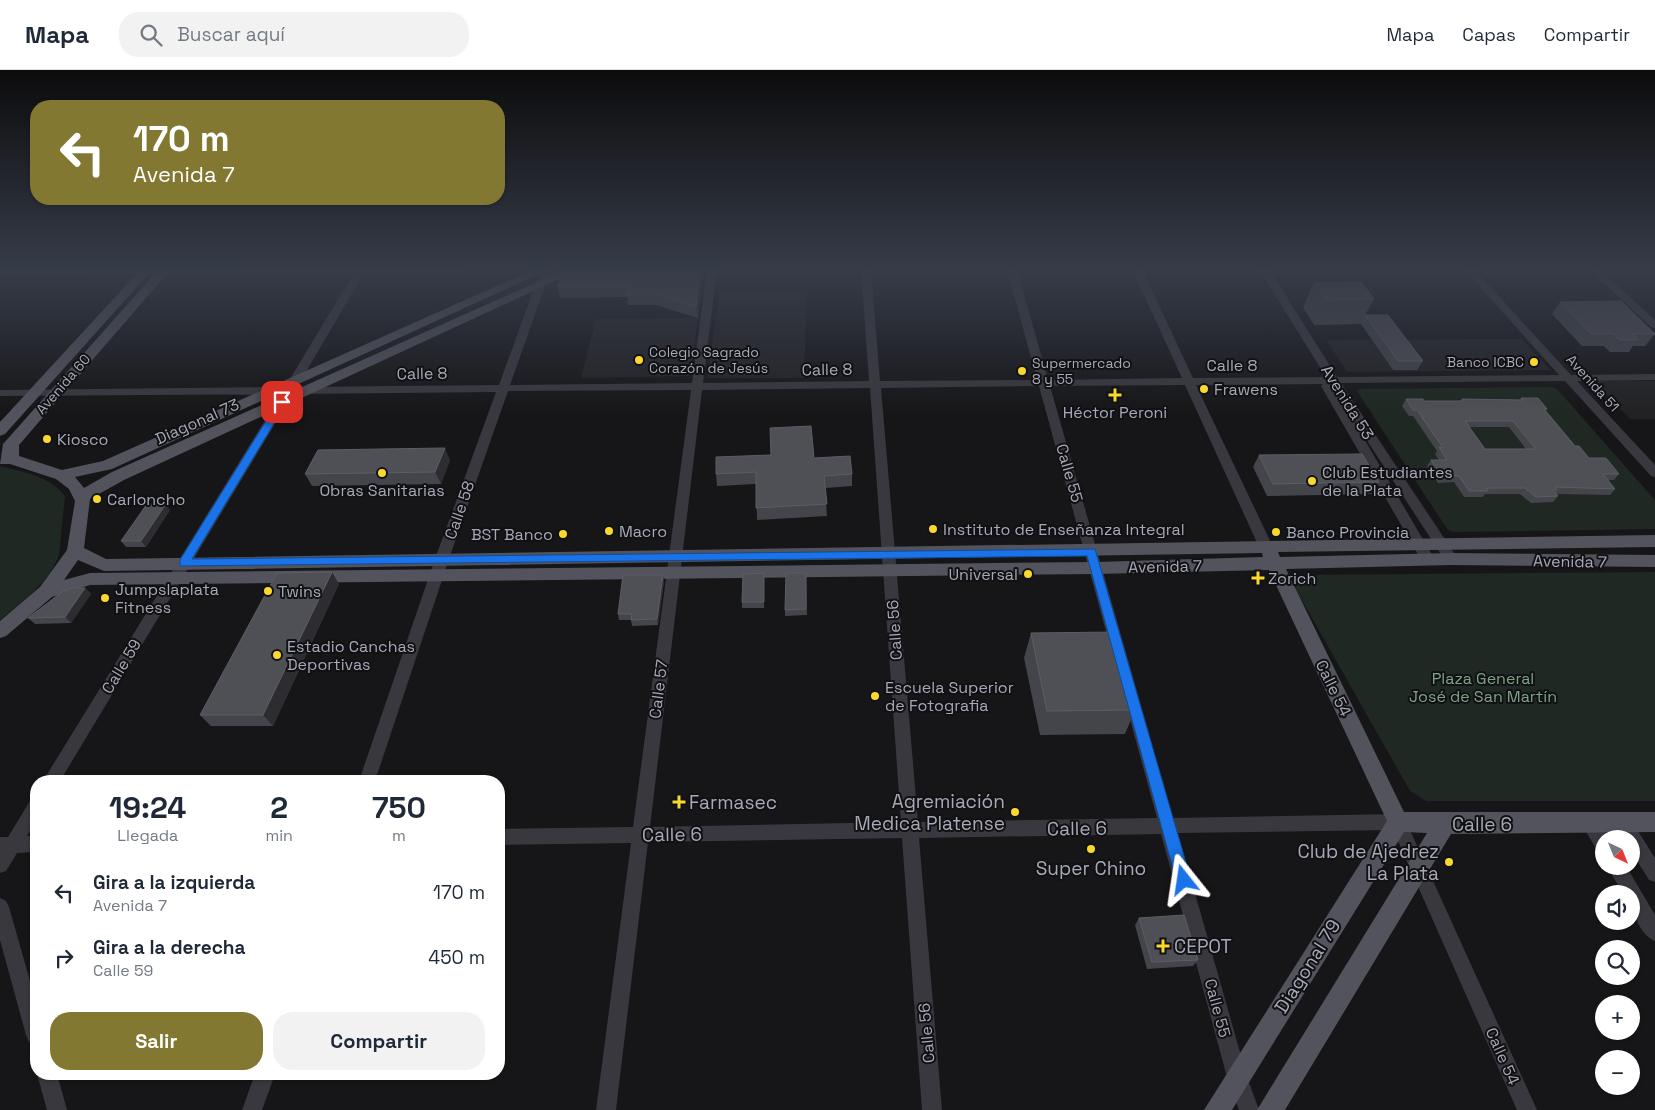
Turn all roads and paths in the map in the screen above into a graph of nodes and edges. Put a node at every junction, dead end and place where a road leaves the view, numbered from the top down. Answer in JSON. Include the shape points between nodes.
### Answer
{"nodes":[{"id":1,"x":103,"y":318,"type":"edge"},
{"id":2,"x":122,"y":318,"type":"edge"},
{"id":3,"x":330,"y":318,"type":"edge"},
{"id":4,"x":442,"y":318,"type":"edge"},
{"id":5,"x":468,"y":318,"type":"edge"},
{"id":6,"x":529,"y":318,"type":"edge"},
{"id":7,"x":706,"y":318,"type":"edge"},
{"id":8,"x":870,"y":318,"type":"edge"},
{"id":9,"x":1026,"y":318,"type":"edge"},
{"id":10,"x":1159,"y":318,"type":"edge"},
{"id":11,"x":1288,"y":318,"type":"edge"},
{"id":12,"x":1293,"y":318,"type":"edge"},
{"id":13,"x":1513,"y":318,"type":"edge"},
{"id":14,"x":1655,"y":377,"type":"edge"},
{"id":15,"x":1568,"y":378,"type":"junction"},
{"id":16,"x":1330,"y":381,"type":"junction"},
{"id":17,"x":1188,"y":382,"type":"junction"},
{"id":18,"x":1045,"y":383,"type":"junction"},
{"id":19,"x":875,"y":385,"type":"junction"},
{"id":20,"x":697,"y":387,"type":"junction"},
{"id":21,"x":502,"y":389,"type":"junction"},
{"id":22,"x":285,"y":391,"type":"junction"},
{"id":23,"x":308,"y":391,"type":"junction"},
{"id":24,"x":0,"y":393,"type":"edge"},
{"id":25,"x":35,"y":393,"type":"junction"},
{"id":26,"x":56,"y":393,"type":"junction"},
{"id":27,"x":0,"y":431,"type":"edge"},
{"id":28,"x":6,"y":459,"type":"edge"},
{"id":29,"x":112,"y":471,"type":"junction"},
{"id":30,"x":1655,"y":473,"type":"edge"},
{"id":31,"x":62,"y":475,"type":"junction"},
{"id":32,"x":81,"y":497,"type":"junction"},
{"id":33,"x":1655,"y":541,"type":"edge"},
{"id":34,"x":1417,"y":542,"type":"junction"},
{"id":35,"x":1440,"y":543,"type":"junction"},
{"id":36,"x":75,"y":551,"type":"junction"},
{"id":37,"x":1270,"y":555,"type":"junction"},
{"id":38,"x":1451,"y":559,"type":"junction"},
{"id":39,"x":1094,"y":560,"type":"junction"},
{"id":40,"x":1428,"y":560,"type":"junction"},
{"id":41,"x":1655,"y":561,"type":"edge"},
{"id":42,"x":889,"y":562,"type":"junction"},
{"id":43,"x":674,"y":564,"type":"junction"},
{"id":44,"x":439,"y":567,"type":"junction"},
{"id":45,"x":179,"y":570,"type":"junction"},
{"id":46,"x":46,"y":592,"type":"junction"},
{"id":47,"x":0,"y":632,"type":"edge"},
{"id":48,"x":55,"y":775,"type":"edge"},
{"id":49,"x":369,"y":775,"type":"edge"},
{"id":50,"x":30,"y":814,"type":"edge"},
{"id":51,"x":1398,"y":822,"type":"junction"},
{"id":52,"x":1623,"y":822,"type":"junction"},
{"id":53,"x":1655,"y":822,"type":"edge"},
{"id":54,"x":1589,"y":823,"type":"junction"},
{"id":55,"x":1445,"y":824,"type":"junction"},
{"id":56,"x":1169,"y":826,"type":"junction"},
{"id":57,"x":910,"y":830,"type":"junction"},
{"id":58,"x":1595,"y":832,"type":"edge"},
{"id":59,"x":640,"y":834,"type":"junction"},
{"id":60,"x":505,"y":837,"type":"edge"},
{"id":61,"x":30,"y":844,"type":"edge"},
{"id":62,"x":6,"y":845,"type":"edge"},
{"id":63,"x":0,"y":865,"type":"edge"},
{"id":64,"x":1418,"y":870,"type":"junction"},
{"id":65,"x":1655,"y":874,"type":"edge"},
{"id":66,"x":1621,"y":875,"type":"edge"},
{"id":67,"x":0,"y":907,"type":"edge"},
{"id":68,"x":1655,"y":932,"type":"edge"},
{"id":69,"x":30,"y":1014,"type":"edge"},
{"id":70,"x":1237,"y":1077,"type":"junction"},
{"id":71,"x":49,"y":1080,"type":"edge"},
{"id":72,"x":263,"y":1080,"type":"edge"},
{"id":73,"x":58,"y":1110,"type":"edge"},
{"id":74,"x":252,"y":1110,"type":"edge"},
{"id":75,"x":606,"y":1110,"type":"edge"},
{"id":76,"x":932,"y":1110,"type":"edge"},
{"id":77,"x":1217,"y":1110,"type":"edge"},
{"id":78,"x":1249,"y":1110,"type":"edge"},
{"id":79,"x":1270,"y":1110,"type":"edge"},
{"id":80,"x":1527,"y":1110,"type":"edge"}],
"edges":[{"from":1,"to":25,"type":"main road","name":"Avenida 60"},
{"from":2,"to":26,"type":"main road","name":"Avenida 60"},
{"from":3,"to":22,"type":"street","name":"Calle 59"},
{"from":4,"to":22,"type":"main road","name":"Diagonal 73"},
{"from":5,"to":23,"type":"main road","name":"Diagonal 73"},
{"from":6,"to":21,"type":"street","name":"Calle 58"},
{"from":7,"to":20,"type":"street","name":"Calle 57"},
{"from":8,"to":19,"type":"street","name":"Calle 56"},
{"from":9,"to":18,"type":"street","name":"Calle 55"},
{"from":10,"to":17,"type":"street","name":"Calle 54"},
{"from":11,"to":16,"type":"street","name":"Avenida 53"},
{"from":12,"to":16,"type":"street","name":"Avenida 53"},
{"from":13,"to":15,"type":"street","name":"Avenida 51"},
{"from":14,"to":15,"type":"street","name":"Calle 8"},
{"from":15,"to":16,"type":"street","name":"Calle 8"},
{"from":15,"to":30,"type":"street","name":"Avenida 51"},
{"from":16,"to":17,"type":"street","name":"Calle 8"},
{"from":16,"to":34,"type":"street","name":"Avenida 53"},
{"from":16,"to":35,"type":"street","name":"Avenida 53"},
{"from":17,"to":18,"type":"street","name":"Calle 8"},
{"from":17,"to":37,"type":"street","name":"Calle 54"},
{"from":18,"to":19,"type":"street","name":"Calle 8"},
{"from":18,"to":39,"type":"street","name":"Calle 55"},
{"from":19,"to":20,"type":"street","name":"Calle 8"},
{"from":19,"to":42,"type":"street","name":"Calle 56"},
{"from":20,"to":21,"type":"street","name":"Calle 8"},
{"from":20,"to":43,"type":"street","name":"Calle 57"},
{"from":21,"to":23,"type":"street","name":"Calle 8"},
{"from":21,"to":44,"type":"street","name":"Calle 58"},
{"from":22,"to":23,"type":"main road","name":"Diagonal 73"},
{"from":22,"to":26,"type":"street"},
{"from":22,"to":29,"type":"main road","name":"Diagonal 73"},
{"from":22,"to":45,"type":"street","name":"Calle 59"},
{"from":24,"to":25,"type":"street"},
{"from":25,"to":26,"type":"street"},
{"from":25,"to":27,"type":"main road","name":"Avenida 60"},
{"from":26,"to":28,"type":"main road","name":"Avenida 60","via":[[11,444]]},
{"from":28,"to":31,"type":"main road"},
{"from":29,"to":31,"type":"main road","name":"Diagonal 73"},
{"from":29,"to":32,"type":"main road","name":"Diagonal 73"},
{"from":31,"to":32,"type":"main road","via":[[75,486]]},
{"from":32,"to":36,"type":"main road"},
{"from":33,"to":35,"type":"main road","name":"Avenida 7"},
{"from":34,"to":35,"type":"main road","name":"Avenida 7"},
{"from":34,"to":37,"type":"main road","name":"Avenida 7"},
{"from":34,"to":40,"type":"street","name":"Avenida 53"},
{"from":35,"to":38,"type":"street","name":"Avenida 53"},
{"from":36,"to":45,"type":"main road","name":"Avenida 7","via":[[104,564]]},
{"from":36,"to":46,"type":"main road"},
{"from":37,"to":39,"type":"main road","name":"Avenida 7"},
{"from":37,"to":40,"type":"main road","name":"Avenida 7"},
{"from":37,"to":51,"type":"main road","name":"Calle 54"},
{"from":38,"to":40,"type":"main road","name":"Avenida 7"},
{"from":38,"to":41,"type":"main road","name":"Avenida 7"},
{"from":39,"to":42,"type":"main road","name":"Avenida 7"},
{"from":39,"to":56,"type":"street","name":"Calle 55"},
{"from":42,"to":43,"type":"main road","name":"Avenida 7"},
{"from":42,"to":57,"type":"street","name":"Calle 56"},
{"from":43,"to":44,"type":"main road","name":"Avenida 7"},
{"from":43,"to":59,"type":"street","name":"Calle 57"},
{"from":44,"to":45,"type":"main road","name":"Avenida 7"},
{"from":44,"to":49,"type":"street","name":"Calle 58"},
{"from":45,"to":46,"type":"main road","name":"Avenida 7","via":[[90,579]]},
{"from":45,"to":48,"type":"street","name":"Calle 59"},
{"from":46,"to":47,"type":"main road"},
{"from":50,"to":62,"type":"street"},
{"from":51,"to":55,"type":"main road","name":"Calle 6"},
{"from":51,"to":56,"type":"street","name":"Calle 6"},
{"from":51,"to":64,"type":"street","name":"Calle 54"},
{"from":51,"to":70,"type":"main road","name":"Diagonal 79"},
{"from":52,"to":53,"type":"main road","name":"Calle 6"},
{"from":52,"to":54,"type":"main road","name":"Calle 6"},
{"from":52,"to":65,"type":"street"},
{"from":54,"to":55,"type":"main road","name":"Calle 6"},
{"from":54,"to":58,"type":"street"},
{"from":55,"to":64,"type":"main road"},
{"from":56,"to":57,"type":"street","name":"Calle 6"},
{"from":56,"to":70,"type":"street","name":"Calle 55"},
{"from":57,"to":59,"type":"street","name":"Calle 6"},
{"from":57,"to":76,"type":"street","name":"Calle 56"},
{"from":59,"to":60,"type":"street","name":"Calle 6"},
{"from":59,"to":75,"type":"street","name":"Calle 57"},
{"from":61,"to":62,"type":"street"},
{"from":62,"to":63,"type":"street"},
{"from":64,"to":79,"type":"main road"},
{"from":64,"to":80,"type":"street","name":"Calle 54"},
{"from":66,"to":68,"type":"street"},
{"from":67,"to":69,"type":"street"},
{"from":70,"to":77,"type":"main road","name":"Diagonal 79"},
{"from":70,"to":78,"type":"street","name":"Calle 55"},
{"from":71,"to":73,"type":"street"},
{"from":72,"to":74,"type":"street"}]}
